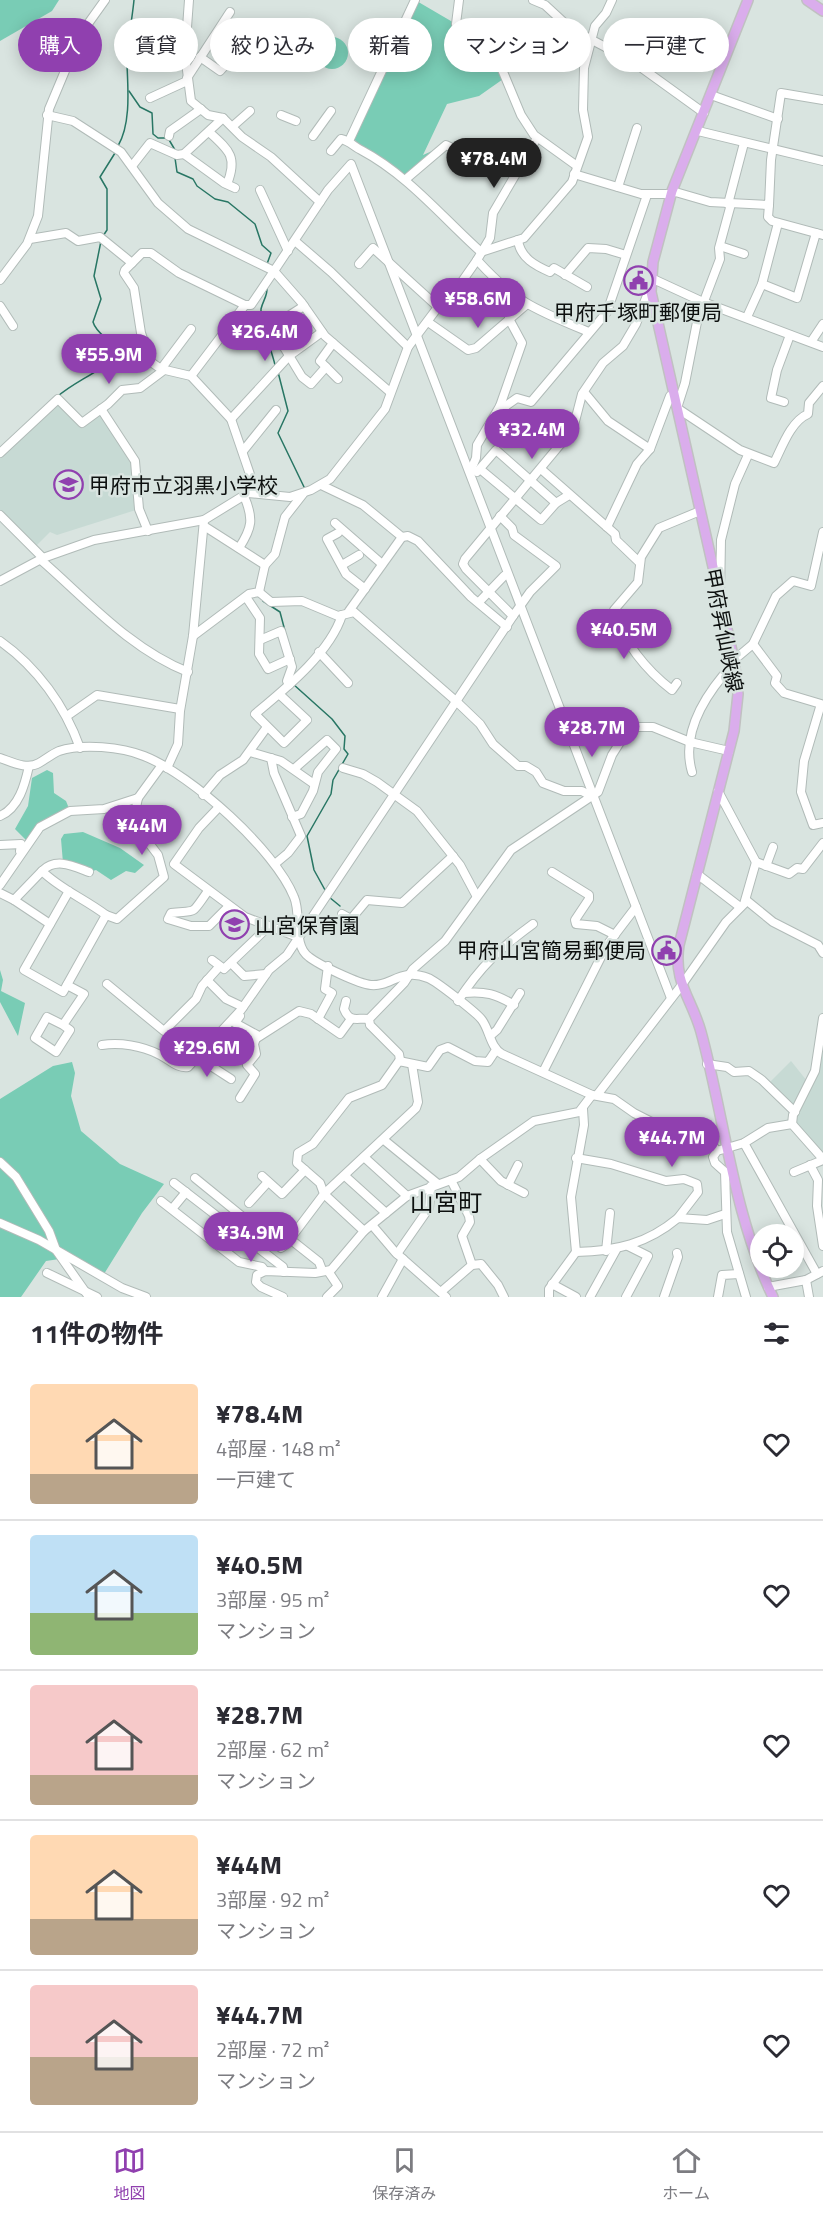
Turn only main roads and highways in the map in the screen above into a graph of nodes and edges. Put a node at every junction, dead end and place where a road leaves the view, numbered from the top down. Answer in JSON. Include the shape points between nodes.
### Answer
{"nodes":[{"id":1,"x":748,"y":0,"type":"edge"},
{"id":2,"x":807,"y":0,"type":"edge"},
{"id":3,"x":823,"y":11,"type":"edge"},
{"id":4,"x":773,"y":1297,"type":"edge"}],
"edges":[{"from":1,"to":4,"type":"main road","name":"甲府昇仙峡線","via":[[672,193],[651,281],[738,694],[729,751],[677,957],[681,986],[700,1030],[753,1253]]},
{"from":2,"to":3,"type":"main road"}]}
